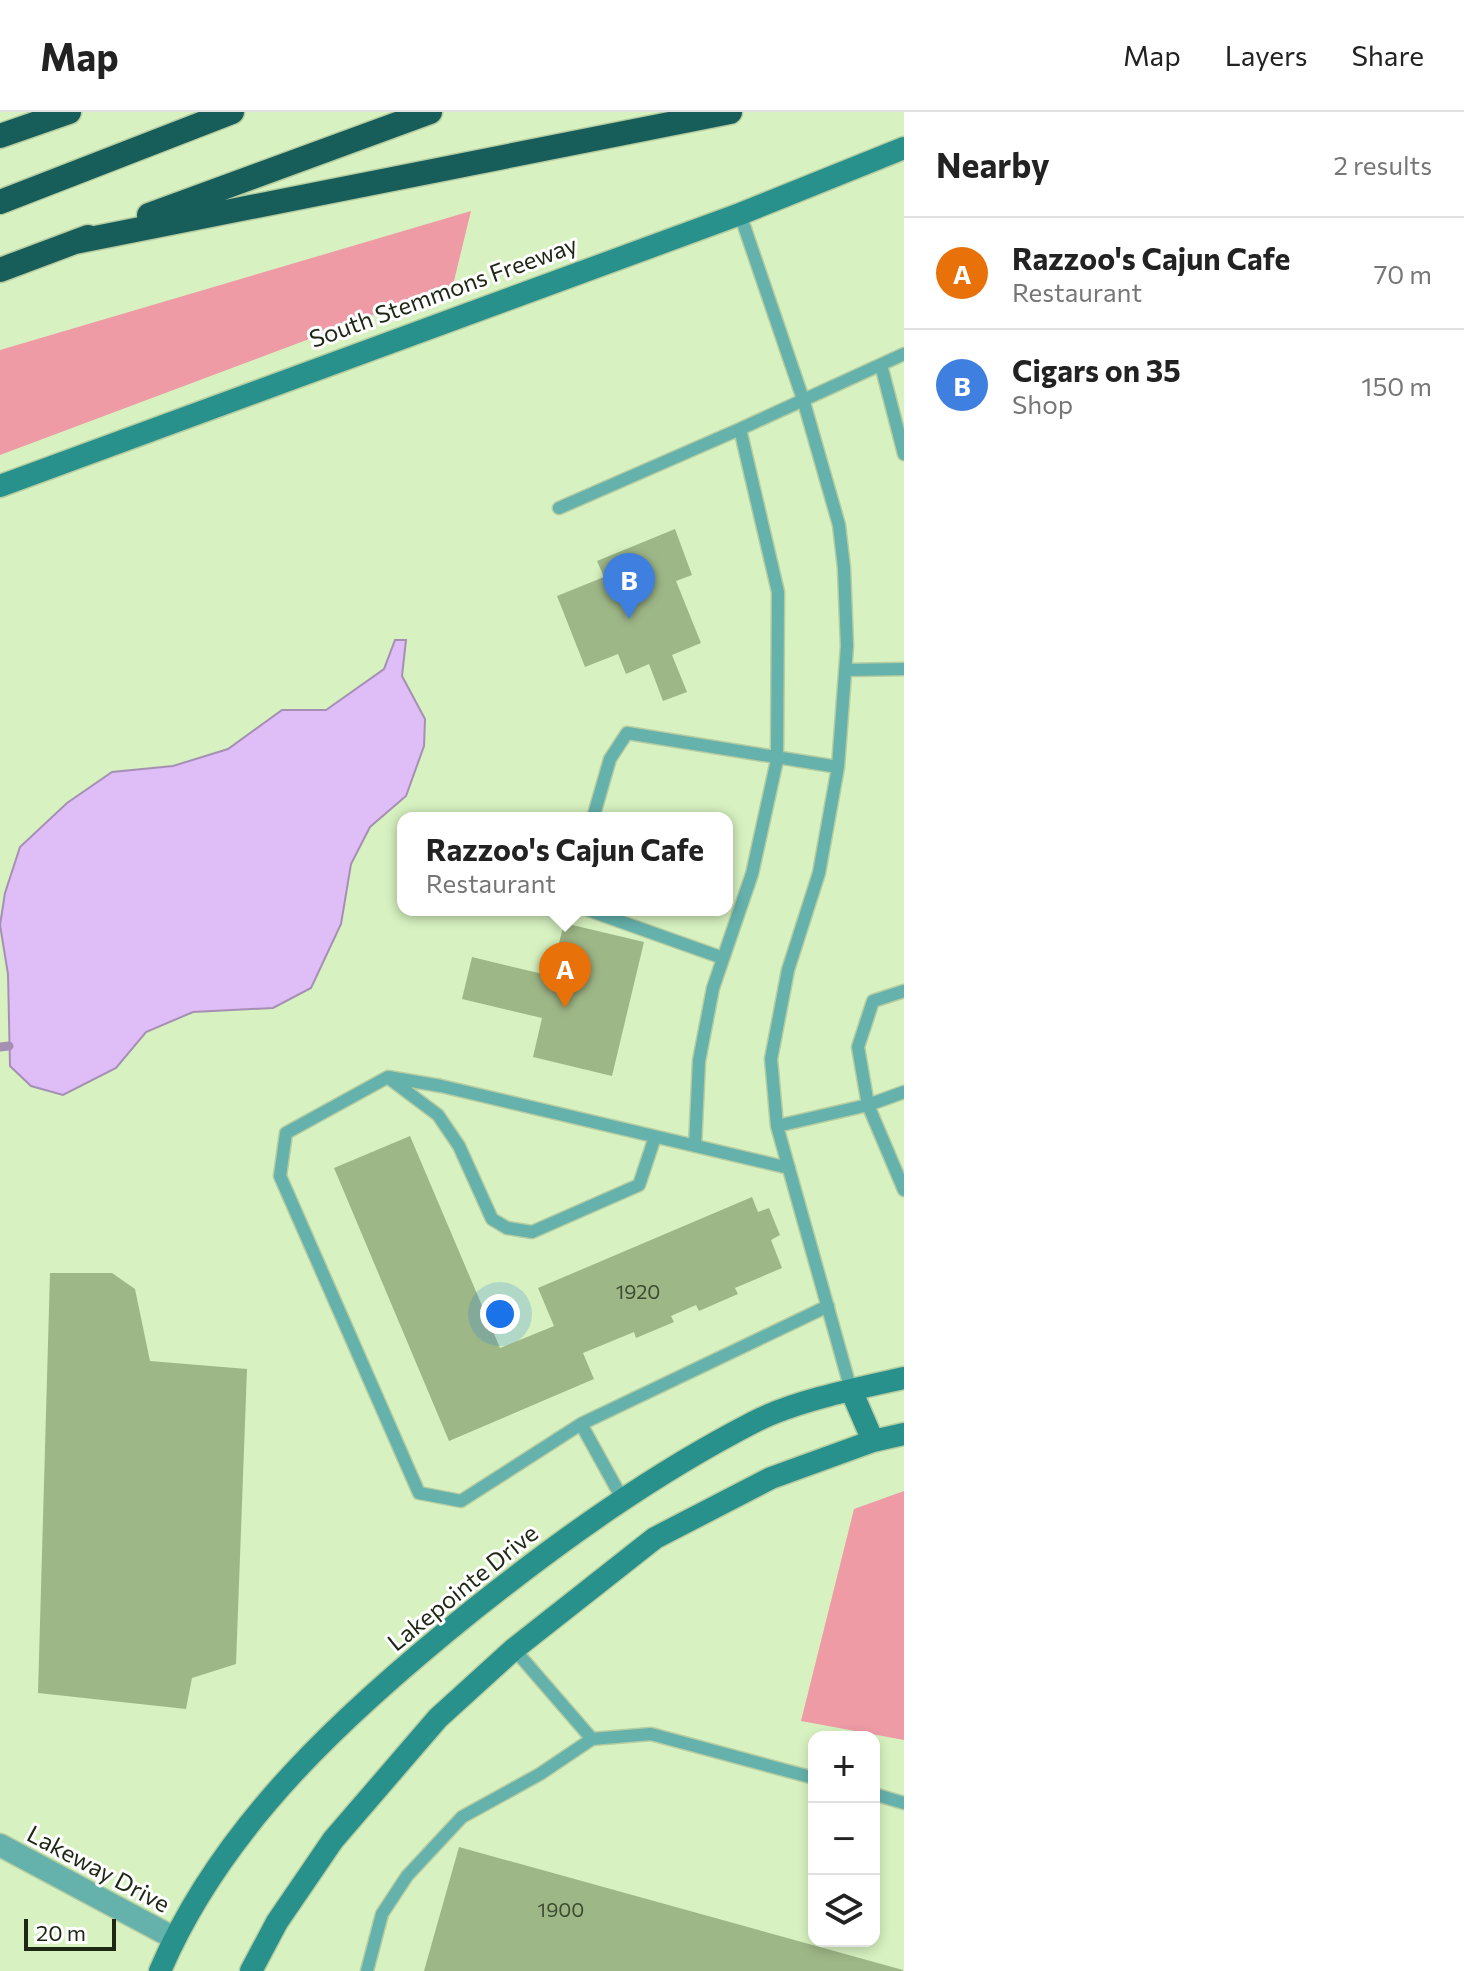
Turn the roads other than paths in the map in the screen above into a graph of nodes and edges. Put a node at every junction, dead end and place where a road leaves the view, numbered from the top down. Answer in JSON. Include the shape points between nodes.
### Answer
{"nodes":[{"id":1,"x":69,"y":112,"type":"edge"},
{"id":2,"x":232,"y":112,"type":"edge"},
{"id":3,"x":430,"y":112,"type":"edge"},
{"id":4,"x":730,"y":112,"type":"edge"},
{"id":5,"x":0,"y":136,"type":"edge"},
{"id":6,"x":904,"y":148,"type":"edge"},
{"id":7,"x":0,"y":202,"type":"edge"},
{"id":8,"x":740,"y":214,"type":"junction"},
{"id":9,"x":75,"y":242,"type":"junction"},
{"id":10,"x":0,"y":270,"type":"edge"},
{"id":11,"x":904,"y":354,"type":"edge"},
{"id":12,"x":881,"y":365,"type":"junction"},
{"id":13,"x":803,"y":399,"type":"junction"},
{"id":14,"x":740,"y":429,"type":"junction"},
{"id":15,"x":904,"y":454,"type":"edge"},
{"id":16,"x":0,"y":486,"type":"edge"},
{"id":17,"x":559,"y":508,"type":"dead end"},
{"id":18,"x":904,"y":669,"type":"edge"},
{"id":19,"x":846,"y":670,"type":"junction"},
{"id":20,"x":777,"y":760,"type":"junction"},
{"id":21,"x":838,"y":767,"type":"junction"},
{"id":22,"x":595,"y":812,"type":"edge"},
{"id":23,"x":605,"y":916,"type":"edge"},
{"id":24,"x":723,"y":958,"type":"junction"},
{"id":25,"x":904,"y":991,"type":"edge"},
{"id":26,"x":388,"y":1077,"type":"junction"},
{"id":27,"x":904,"y":1092,"type":"edge"},
{"id":28,"x":868,"y":1105,"type":"junction"},
{"id":29,"x":777,"y":1126,"type":"junction"},
{"id":30,"x":655,"y":1137,"type":"junction"},
{"id":31,"x":695,"y":1146,"type":"junction"},
{"id":32,"x":789,"y":1168,"type":"junction"},
{"id":33,"x":904,"y":1190,"type":"edge"},
{"id":34,"x":828,"y":1306,"type":"junction"},
{"id":35,"x":904,"y":1378,"type":"edge"},
{"id":36,"x":851,"y":1390,"type":"junction"},
{"id":37,"x":581,"y":1424,"type":"junction"},
{"id":38,"x":904,"y":1434,"type":"edge"},
{"id":39,"x":873,"y":1441,"type":"junction"},
{"id":40,"x":623,"y":1500,"type":"junction"},
{"id":41,"x":514,"y":1649,"type":"junction"},
{"id":42,"x":592,"y":1739,"type":"junction"},
{"id":43,"x":808,"y":1776,"type":"edge"},
{"id":44,"x":880,"y":1796,"type":"edge"},
{"id":45,"x":904,"y":1803,"type":"edge"},
{"id":46,"x":0,"y":1845,"type":"edge"},
{"id":47,"x":174,"y":1938,"type":"junction"},
{"id":48,"x":160,"y":1971,"type":"edge"},
{"id":49,"x":251,"y":1971,"type":"edge"},
{"id":50,"x":367,"y":1971,"type":"edge"}],
"edges":[{"from":1,"to":5,"type":"highway"},
{"from":2,"to":7,"type":"highway"},
{"from":3,"to":9,"type":"highway"},
{"from":4,"to":9,"type":"highway"},
{"from":6,"to":8,"type":"main road","name":"South Stemmons Freeway"},
{"from":8,"to":13,"type":"lane"},
{"from":8,"to":16,"type":"main road","name":"South Stemmons Freeway"},
{"from":9,"to":10,"type":"highway"},
{"from":11,"to":12,"type":"lane"},
{"from":12,"to":13,"type":"lane"},
{"from":12,"to":15,"type":"lane"},
{"from":13,"to":14,"type":"lane"},
{"from":13,"to":19,"type":"lane","via":[[839,525]]},
{"from":14,"to":17,"type":"lane"},
{"from":14,"to":20,"type":"lane","via":[[778,592]]},
{"from":18,"to":19,"type":"lane"},
{"from":19,"to":21,"type":"lane"},
{"from":20,"to":21,"type":"lane"},
{"from":20,"to":22,"type":"lane","via":[[627,733],[610,759]]},
{"from":20,"to":24,"type":"lane","via":[[752,874]]},
{"from":21,"to":29,"type":"lane","via":[[819,873],[788,970],[771,1059]]},
{"from":23,"to":24,"type":"lane"},
{"from":24,"to":31,"type":"lane","via":[[699,1061]]},
{"from":25,"to":28,"type":"lane","via":[[873,1001],[858,1047]]},
{"from":26,"to":30,"type":"lane"},
{"from":26,"to":30,"type":"lane","via":[[438,1115],[459,1146],[492,1219],[507,1228],[532,1232],[639,1185]]},
{"from":26,"to":37,"type":"lane","via":[[286,1133],[280,1176],[419,1493],[461,1501]]},
{"from":27,"to":28,"type":"lane"},
{"from":28,"to":29,"type":"lane"},
{"from":28,"to":33,"type":"lane"},
{"from":29,"to":32,"type":"lane"},
{"from":30,"to":31,"type":"lane"},
{"from":31,"to":32,"type":"lane"},
{"from":32,"to":34,"type":"lane"},
{"from":34,"to":36,"type":"lane"},
{"from":34,"to":37,"type":"lane"},
{"from":35,"to":36,"type":"main road","name":"Lakepointe Drive"},
{"from":36,"to":39,"type":"main road"},
{"from":36,"to":40,"type":"main road","name":"Lakepointe Drive","via":[[756,1421]]},
{"from":37,"to":40,"type":"lane"},
{"from":38,"to":39,"type":"main road"},
{"from":39,"to":41,"type":"main road","via":[[771,1478],[655,1538]]},
{"from":40,"to":47,"type":"main road","name":"Lakepointe Drive","via":[[556,1544],[341,1721],[199,1892]]},
{"from":41,"to":42,"type":"lane"},
{"from":41,"to":49,"type":"main road","via":[[438,1718],[333,1840]]},
{"from":42,"to":43,"type":"lane","via":[[651,1734]]},
{"from":42,"to":50,"type":"lane","via":[[462,1817],[407,1876],[382,1914]]},
{"from":44,"to":45,"type":"lane"},
{"from":46,"to":47,"type":"street","name":"Lakeway Drive"},
{"from":47,"to":48,"type":"main road","name":"Lakepointe Drive"}]}
